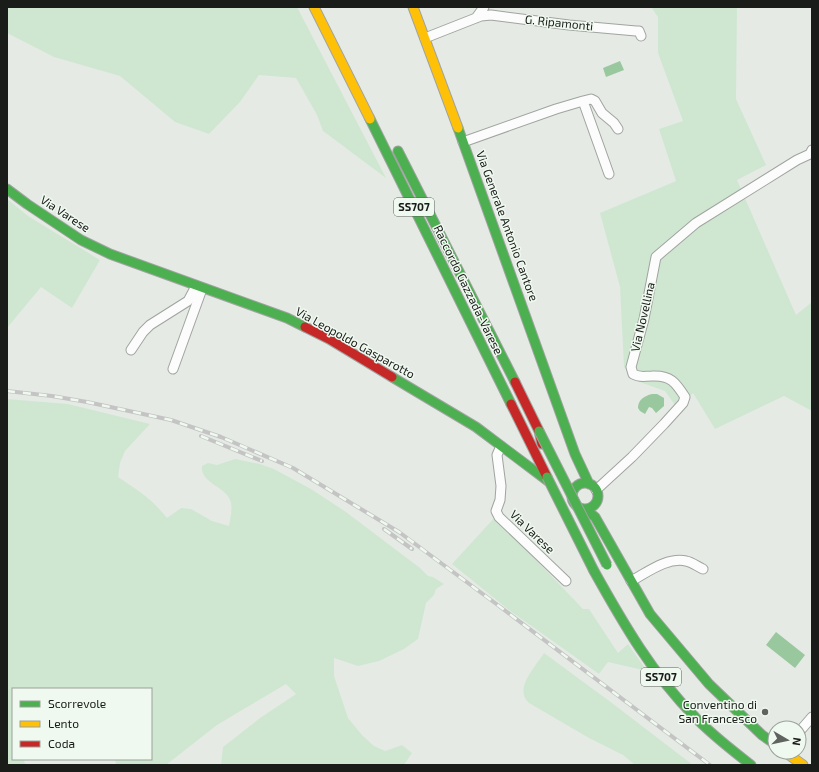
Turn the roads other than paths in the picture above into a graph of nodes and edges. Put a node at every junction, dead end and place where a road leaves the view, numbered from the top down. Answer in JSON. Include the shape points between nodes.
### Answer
{"nodes":[{"id":1,"x":314,"y":7,"type":"edge"},
{"id":2,"x":412,"y":7,"type":"edge"},
{"id":3,"x":484,"y":7,"type":"edge"},
{"id":4,"x":476,"y":18,"type":"junction"},
{"id":5,"x":641,"y":36,"type":"dead end"},
{"id":6,"x":425,"y":38,"type":"junction"},
{"id":7,"x":583,"y":100,"type":"junction"},
{"id":8,"x":618,"y":129,"type":"dead end"},
{"id":9,"x":393,"y":140,"type":"dead end"},
{"id":10,"x":463,"y":142,"type":"junction"},
{"id":11,"x":812,"y":150,"type":"edge"},
{"id":12,"x":609,"y":174,"type":"dead end"},
{"id":13,"x":7,"y":189,"type":"edge"},
{"id":14,"x":112,"y":255,"type":"joint"},
{"id":15,"x":199,"y":287,"type":"junction"},
{"id":16,"x":131,"y":350,"type":"dead end"},
{"id":17,"x":173,"y":369,"type":"dead end"},
{"id":18,"x":539,"y":431,"type":"junction"},
{"id":19,"x":501,"y":446,"type":"junction"},
{"id":20,"x":574,"y":454,"type":"junction"},
{"id":21,"x":546,"y":478,"type":"junction"},
{"id":22,"x":593,"y":487,"type":"junction"},
{"id":23,"x":574,"y":493,"type":"junction"},
{"id":24,"x":595,"y":504,"type":"junction"},
{"id":25,"x":585,"y":509,"type":"junction"},
{"id":26,"x":595,"y":517,"type":"junction"},
{"id":27,"x":607,"y":565,"type":"dead end"},
{"id":28,"x":703,"y":569,"type":"dead end"},
{"id":29,"x":566,"y":581,"type":"dead end"},
{"id":30,"x":631,"y":581,"type":"junction"},
{"id":31,"x":767,"y":738,"type":"edge"},
{"id":32,"x":751,"y":765,"type":"edge"}],
"edges":[{"from":1,"to":21,"type":"main road","name":"Raccordo Gazzada-Varese","number":"SS707"},
{"from":2,"to":6,"type":"main road","name":"Via Generale Antonio Cantore"},
{"from":3,"to":4,"type":"street"},
{"from":4,"to":5,"type":"street","name":"G. Ripamonti","via":[[491,15],[636,30]]},
{"from":4,"to":6,"type":"street","name":"G. Ripamonti"},
{"from":6,"to":10,"type":"main road","name":"Via Generale Antonio Cantore"},
{"from":7,"to":8,"type":"street","via":[[595,101],[602,113]]},
{"from":7,"to":10,"type":"street"},
{"from":7,"to":12,"type":"street"},
{"from":9,"to":18,"type":"main road","name":"Raccordo Gazzada-Varese","number":"SS707"},
{"from":10,"to":20,"type":"main road","name":"Via Generale Antonio Cantore"},
{"from":11,"to":22,"type":"street","name":"Via Novellina","via":[[810,154],[696,222],[656,257],[644,319],[631,367],[633,374],[638,376],[668,377],[676,383],[685,397],[683,404],[632,457]]},
{"from":13,"to":14,"type":"main road","name":"Via Varese","via":[[81,240]]},
{"from":14,"to":15,"type":"main road","name":"Via Leopoldo Gasparotto"},
{"from":15,"to":16,"type":"street","via":[[188,301],[150,325]]},
{"from":15,"to":17,"type":"street"},
{"from":15,"to":19,"type":"main road","name":"Via Leopoldo Gasparotto","via":[[287,318],[329,340],[433,400]]},
{"from":18,"to":21,"type":"main road","name":"Raccordo Gazzada-Varese","number":"SS707","bridge":true},
{"from":18,"to":27,"type":"main road","name":"Raccordo Gazzada-Varese","number":"SS707","bridge":true},
{"from":19,"to":21,"type":"main road","name":"Via Leopoldo Gasparotto"},
{"from":19,"to":29,"type":"street","name":"Via Varese","via":[[497,455],[501,486],[496,511],[499,517]]},
{"from":20,"to":22,"type":"main road","name":"Via Generale Antonio Cantore"},
{"from":20,"to":23,"type":"main road","name":"Via Generale Antonio Cantore"},
{"from":21,"to":23,"type":"main road","name":"Via Leopoldo Gasparotto"},
{"from":21,"to":32,"type":"main road","name":"Raccordo Gazzada-Varese","number":"SS707","bridge":true,"via":[[616,611],[648,661],[688,710]]},
{"from":22,"to":23,"type":"main road","via":[[582,484]]},
{"from":22,"to":24,"type":"main road","name":"Via Leopoldo Gasparotto","via":[[598,498]]},
{"from":23,"to":25,"type":"main road","name":"Via Leopoldo Gasparotto","via":[[578,507]]},
{"from":24,"to":25,"type":"main road"},
{"from":24,"to":26,"type":"main road","name":"Via Leopoldo Gasparotto"},
{"from":25,"to":26,"type":"main road","name":"Via Leopoldo Gasparotto"},
{"from":26,"to":30,"type":"main road","name":"Via Leopoldo Gasparotto"},
{"from":28,"to":30,"type":"street","via":[[688,561],[674,559]]},
{"from":30,"to":31,"type":"main road","name":"Via Leopoldo Gasparotto","via":[[650,614],[709,684]]}]}
